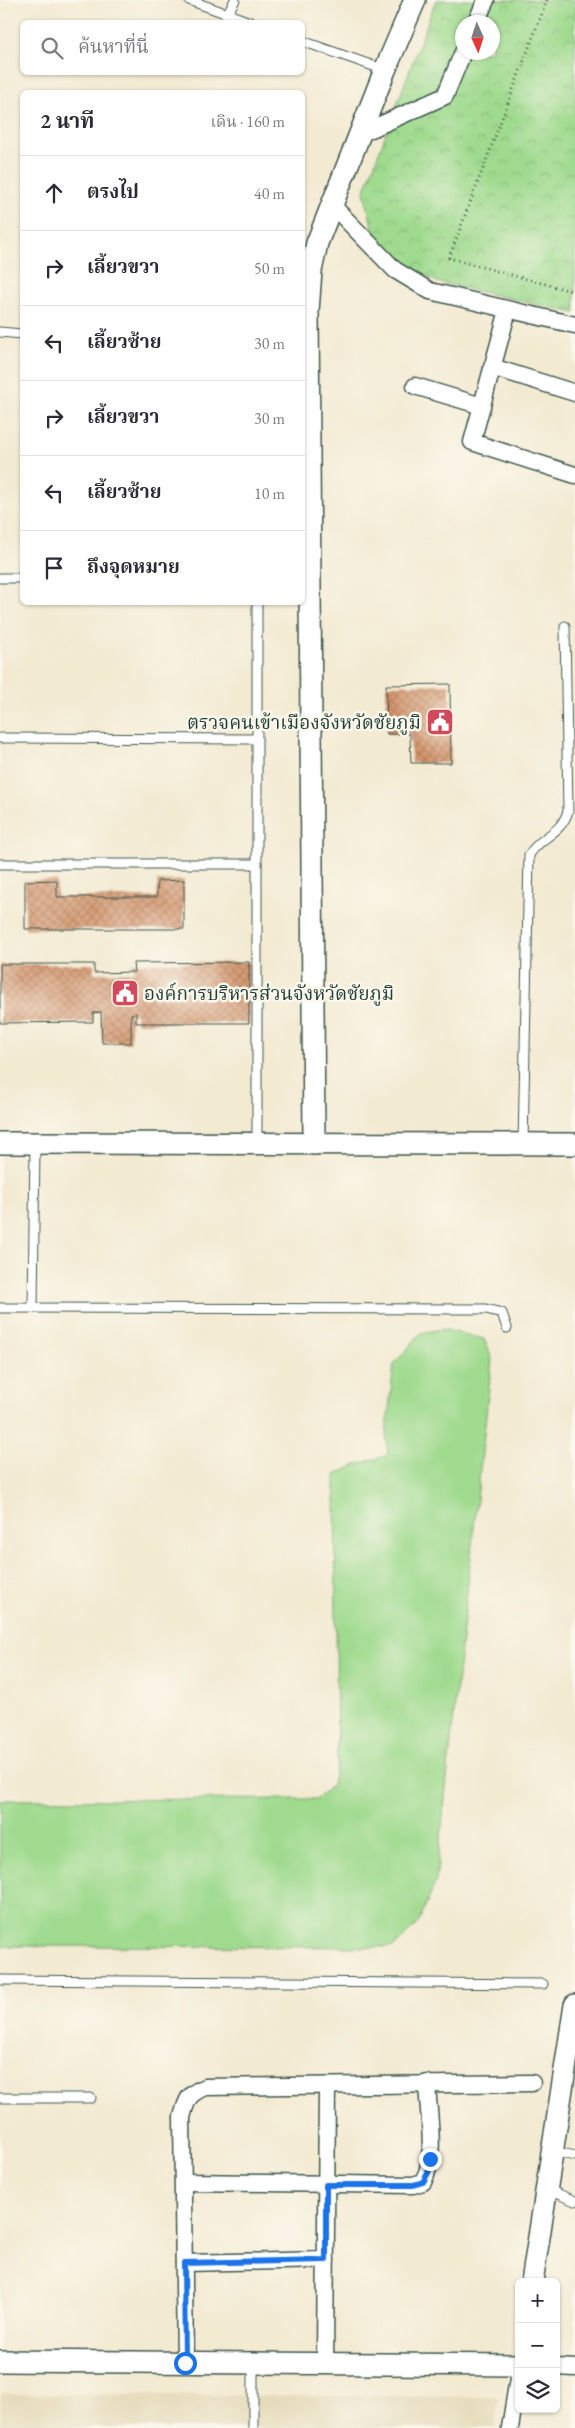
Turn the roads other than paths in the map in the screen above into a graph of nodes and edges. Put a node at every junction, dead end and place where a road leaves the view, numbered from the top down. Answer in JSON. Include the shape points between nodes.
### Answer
{"nodes":[{"id":1,"x":189,"y":0,"type":"edge"},
{"id":2,"x":235,"y":0,"type":"edge"},
{"id":3,"x":415,"y":0,"type":"edge"},
{"id":4,"x":486,"y":0,"type":"edge"},
{"id":5,"x":227,"y":14,"type":"junction"},
{"id":6,"x":479,"y":15,"type":"edge"},
{"id":7,"x":244,"y":20,"type":"edge"},
{"id":8,"x":305,"y":42,"type":"edge"},
{"id":9,"x":460,"y":60,"type":"edge"},
{"id":10,"x":385,"y":70,"type":"junction"},
{"id":11,"x":360,"y":134,"type":"junction"},
{"id":12,"x":332,"y":205,"type":"junction"},
{"id":13,"x":508,"y":310,"type":"junction"},
{"id":14,"x":575,"y":325,"type":"edge"},
{"id":15,"x":0,"y":332,"type":"edge"},
{"id":16,"x":20,"y":334,"type":"edge"},
{"id":17,"x":492,"y":367,"type":"junction"},
{"id":18,"x":415,"y":386,"type":"dead end"},
{"id":19,"x":575,"y":393,"type":"edge"},
{"id":20,"x":482,"y":406,"type":"junction"},
{"id":21,"x":575,"y":475,"type":"edge"},
{"id":22,"x":306,"y":574,"type":"edge"},
{"id":23,"x":0,"y":578,"type":"edge"},
{"id":24,"x":20,"y":578,"type":"edge"},
{"id":25,"x":257,"y":605,"type":"edge"},
{"id":26,"x":565,"y":626,"type":"dead end"},
{"id":27,"x":0,"y":738,"type":"edge"},
{"id":28,"x":257,"y":740,"type":"junction"},
{"id":29,"x":0,"y":864,"type":"edge"},
{"id":30,"x":257,"y":864,"type":"junction"},
{"id":31,"x":0,"y":1143,"type":"edge"},
{"id":32,"x":35,"y":1143,"type":"junction"},
{"id":33,"x":257,"y":1144,"type":"junction"},
{"id":34,"x":314,"y":1144,"type":"junction"},
{"id":35,"x":523,"y":1144,"type":"junction"},
{"id":36,"x":575,"y":1144,"type":"edge"},
{"id":37,"x":0,"y":1308,"type":"edge"},
{"id":38,"x":33,"y":1308,"type":"junction"},
{"id":39,"x":507,"y":1328,"type":"dead end"},
{"id":40,"x":0,"y":1980,"type":"edge"},
{"id":41,"x":543,"y":1984,"type":"dead end"},
{"id":42,"x":575,"y":2004,"type":"edge"},
{"id":43,"x":426,"y":2083,"type":"junction"},
{"id":44,"x":532,"y":2083,"type":"dead end"},
{"id":45,"x":327,"y":2086,"type":"junction"},
{"id":46,"x":0,"y":2098,"type":"edge"},
{"id":47,"x":91,"y":2098,"type":"dead end"},
{"id":48,"x":552,"y":2151,"type":"junction"},
{"id":49,"x":575,"y":2156,"type":"edge"},
{"id":50,"x":184,"y":2182,"type":"junction"},
{"id":51,"x":326,"y":2185,"type":"junction"},
{"id":52,"x":546,"y":2189,"type":"junction"},
{"id":53,"x":575,"y":2200,"type":"edge"},
{"id":54,"x":326,"y":2260,"type":"junction"},
{"id":55,"x":184,"y":2263,"type":"junction"},
{"id":56,"x":533,"y":2278,"type":"edge"},
{"id":57,"x":0,"y":2361,"type":"edge"},
{"id":58,"x":185,"y":2363,"type":"junction"},
{"id":59,"x":253,"y":2364,"type":"junction"},
{"id":60,"x":325,"y":2364,"type":"junction"},
{"id":61,"x":515,"y":2366,"type":"edge"},
{"id":62,"x":560,"y":2367,"type":"edge"},
{"id":63,"x":575,"y":2368,"type":"edge"},
{"id":64,"x":515,"y":2397,"type":"edge"},
{"id":65,"x":253,"y":2428,"type":"edge"},
{"id":66,"x":510,"y":2428,"type":"edge"}],
"edges":[{"from":1,"to":5,"type":"lane"},
{"from":2,"to":5,"type":"lane"},
{"from":3,"to":10,"type":"street"},
{"from":4,"to":6,"type":"street"},
{"from":5,"to":7,"type":"lane"},
{"from":8,"to":10,"type":"lane"},
{"from":9,"to":11,"type":"street","via":[[444,96]]},
{"from":10,"to":11,"type":"street"},
{"from":11,"to":12,"type":"street"},
{"from":12,"to":13,"type":"street","via":[[395,270],[430,291]]},
{"from":12,"to":22,"type":"street","via":[[317,244],[308,311]]},
{"from":13,"to":14,"type":"street"},
{"from":13,"to":17,"type":"street"},
{"from":15,"to":16,"type":"lane"},
{"from":17,"to":19,"type":"street"},
{"from":17,"to":20,"type":"street"},
{"from":18,"to":20,"type":"street"},
{"from":20,"to":21,"type":"street","via":[[472,442]]},
{"from":22,"to":34,"type":"street"},
{"from":23,"to":24,"type":"lane"},
{"from":25,"to":28,"type":"lane"},
{"from":26,"to":35,"type":"lane","via":[[568,811],[564,824],[534,846],[529,855]]},
{"from":27,"to":28,"type":"lane"},
{"from":28,"to":30,"type":"lane"},
{"from":29,"to":30,"type":"lane"},
{"from":30,"to":33,"type":"lane"},
{"from":31,"to":32,"type":"street"},
{"from":32,"to":33,"type":"street"},
{"from":32,"to":38,"type":"lane"},
{"from":33,"to":34,"type":"street"},
{"from":34,"to":35,"type":"street"},
{"from":35,"to":36,"type":"street"},
{"from":37,"to":38,"type":"lane"},
{"from":38,"to":39,"type":"lane","via":[[486,1309],[502,1313]]},
{"from":40,"to":41,"type":"lane"},
{"from":42,"to":48,"type":"street"},
{"from":43,"to":44,"type":"street"},
{"from":43,"to":45,"type":"street"},
{"from":43,"to":51,"type":"street","via":[[430,2159],[423,2182],[413,2185]]},
{"from":45,"to":50,"type":"street","via":[[205,2087],[192,2092],[182,2116]]},
{"from":45,"to":51,"type":"street"},
{"from":46,"to":47,"type":"lane"},
{"from":48,"to":49,"type":"lane"},
{"from":48,"to":52,"type":"street"},
{"from":50,"to":51,"type":"street"},
{"from":50,"to":55,"type":"street"},
{"from":51,"to":54,"type":"street"},
{"from":52,"to":53,"type":"lane"},
{"from":52,"to":56,"type":"street"},
{"from":54,"to":55,"type":"street"},
{"from":54,"to":60,"type":"street"},
{"from":55,"to":58,"type":"street"},
{"from":57,"to":58,"type":"street"},
{"from":58,"to":59,"type":"street"},
{"from":59,"to":60,"type":"street"},
{"from":59,"to":65,"type":"lane"},
{"from":60,"to":61,"type":"street"},
{"from":62,"to":63,"type":"street"},
{"from":64,"to":66,"type":"street"}]}
